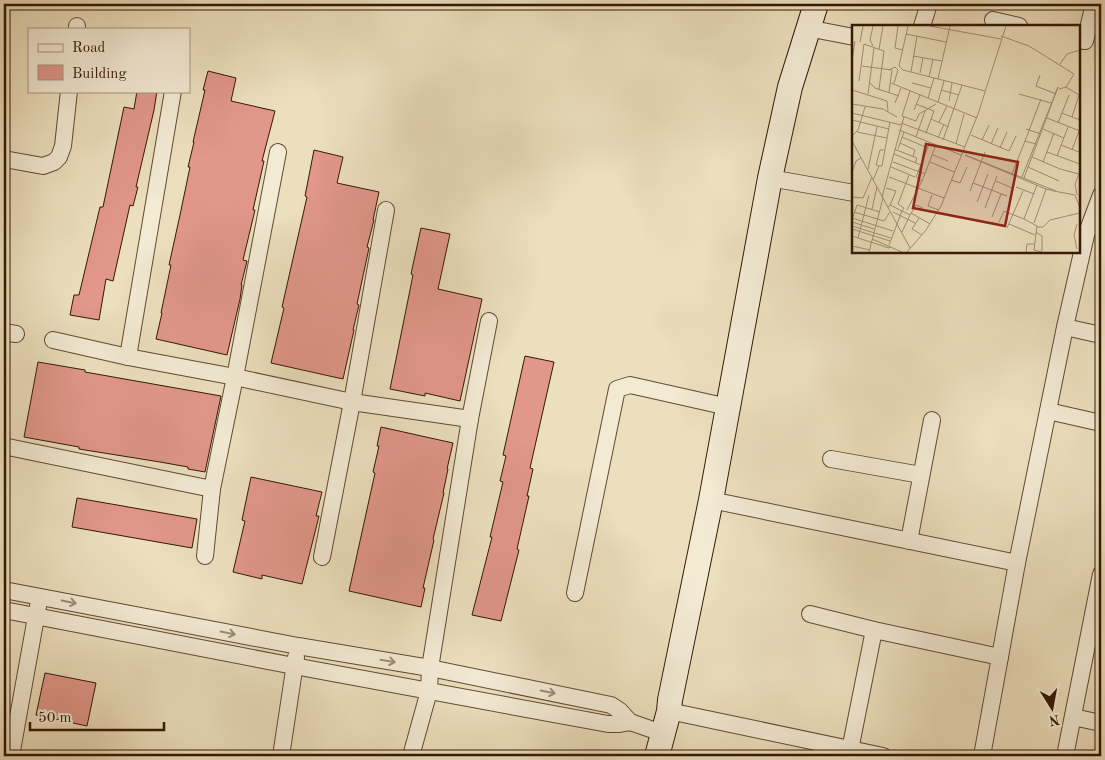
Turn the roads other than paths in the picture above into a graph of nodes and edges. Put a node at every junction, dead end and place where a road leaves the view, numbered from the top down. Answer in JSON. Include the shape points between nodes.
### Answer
{"nodes":[{"id":1,"x":816,"y":4,"type":"edge"},
{"id":2,"x":929,"y":4,"type":"edge"},
{"id":3,"x":1094,"y":4,"type":"edge"},
{"id":4,"x":993,"y":20,"type":"dead end"},
{"id":5,"x":922,"y":25,"type":"edge"},
{"id":6,"x":1015,"y":25,"type":"edge"},
{"id":7,"x":807,"y":28,"type":"junction"},
{"id":8,"x":852,"y":37,"type":"edge"},
{"id":9,"x":1080,"y":40,"type":"edge"},
{"id":10,"x":69,"y":92,"type":"edge"},
{"id":11,"x":173,"y":92,"type":"edge"},
{"id":12,"x":278,"y":152,"type":"dead end"},
{"id":13,"x":4,"y":159,"type":"edge"},
{"id":14,"x":770,"y":178,"type":"junction"},
{"id":15,"x":852,"y":193,"type":"edge"},
{"id":16,"x":1101,"y":194,"type":"edge"},
{"id":17,"x":386,"y":210,"type":"dead end"},
{"id":18,"x":1089,"y":235,"type":"edge"},
{"id":19,"x":489,"y":320,"type":"dead end"},
{"id":20,"x":1065,"y":326,"type":"junction"},
{"id":21,"x":1101,"y":335,"type":"edge"},
{"id":22,"x":53,"y":340,"type":"dead end"},
{"id":23,"x":128,"y":357,"type":"junction"},
{"id":24,"x":235,"y":377,"type":"junction"},
{"id":25,"x":352,"y":402,"type":"junction"},
{"id":26,"x":728,"y":407,"type":"junction"},
{"id":27,"x":1048,"y":411,"type":"junction"},
{"id":28,"x":470,"y":419,"type":"junction"},
{"id":29,"x":932,"y":420,"type":"dead end"},
{"id":30,"x":1101,"y":423,"type":"edge"},
{"id":31,"x":8,"y":447,"type":"dead end"},
{"id":32,"x":831,"y":459,"type":"dead end"},
{"id":33,"x":921,"y":475,"type":"junction"},
{"id":34,"x":212,"y":489,"type":"junction"},
{"id":35,"x":711,"y":500,"type":"junction"},
{"id":36,"x":908,"y":541,"type":"junction"},
{"id":37,"x":205,"y":556,"type":"dead end"},
{"id":38,"x":322,"y":557,"type":"dead end"},
{"id":39,"x":1017,"y":563,"type":"junction"},
{"id":40,"x":1101,"y":574,"type":"edge"},
{"id":41,"x":4,"y":590,"type":"edge"},
{"id":42,"x":575,"y":593,"type":"dead end"},
{"id":43,"x":40,"y":596,"type":"junction"},
{"id":44,"x":4,"y":610,"type":"edge"},
{"id":45,"x":810,"y":614,"type":"dead end"},
{"id":46,"x":36,"y":616,"type":"junction"},
{"id":47,"x":874,"y":630,"type":"junction"},
{"id":48,"x":298,"y":646,"type":"junction"},
{"id":49,"x":1000,"y":656,"type":"junction"},
{"id":50,"x":294,"y":666,"type":"junction"},
{"id":51,"x":430,"y":668,"type":"junction"},
{"id":52,"x":429,"y":691,"type":"junction"},
{"id":53,"x":1073,"y":717,"type":"junction"},
{"id":54,"x":630,"y":722,"type":"junction"},
{"id":55,"x":666,"y":722,"type":"junction"},
{"id":56,"x":1101,"y":723,"type":"edge"},
{"id":57,"x":850,"y":750,"type":"junction"},
{"id":58,"x":11,"y":756,"type":"edge"},
{"id":59,"x":281,"y":756,"type":"edge"},
{"id":60,"x":411,"y":756,"type":"edge"},
{"id":61,"x":657,"y":756,"type":"edge"},
{"id":62,"x":883,"y":756,"type":"edge"},
{"id":63,"x":982,"y":756,"type":"edge"},
{"id":64,"x":1065,"y":756,"type":"edge"}],
"edges":[{"from":1,"to":7,"type":"street"},
{"from":2,"to":5,"type":"street"},
{"from":3,"to":9,"type":"street","via":[[1084,41]]},
{"from":4,"to":6,"type":"street"},
{"from":7,"to":8,"type":"street"},
{"from":7,"to":14,"type":"street"},
{"from":10,"to":13,"type":"street","via":[[59,157],[43,166]]},
{"from":11,"to":23,"type":"street"},
{"from":12,"to":24,"type":"street"},
{"from":14,"to":15,"type":"street"},
{"from":14,"to":26,"type":"street"},
{"from":16,"to":18,"type":"street"},
{"from":17,"to":25,"type":"street"},
{"from":18,"to":20,"type":"street"},
{"from":19,"to":28,"type":"street"},
{"from":20,"to":21,"type":"street"},
{"from":20,"to":27,"type":"street"},
{"from":22,"to":23,"type":"street"},
{"from":23,"to":24,"type":"street"},
{"from":24,"to":25,"type":"street"},
{"from":24,"to":34,"type":"street"},
{"from":25,"to":28,"type":"street"},
{"from":25,"to":38,"type":"street"},
{"from":26,"to":35,"type":"street"},
{"from":26,"to":42,"type":"street","via":[[630,385],[617,389]]},
{"from":27,"to":30,"type":"street"},
{"from":27,"to":39,"type":"street"},
{"from":28,"to":51,"type":"street"},
{"from":29,"to":33,"type":"street"},
{"from":31,"to":34,"type":"street"},
{"from":32,"to":33,"type":"street"},
{"from":33,"to":36,"type":"street"},
{"from":34,"to":37,"type":"street"},
{"from":35,"to":36,"type":"street"},
{"from":35,"to":55,"type":"street"},
{"from":36,"to":39,"type":"street"},
{"from":39,"to":49,"type":"street"},
{"from":40,"to":53,"type":"street"},
{"from":41,"to":43,"type":"street"},
{"from":43,"to":46,"type":"street"},
{"from":43,"to":48,"type":"street","one_way":true},
{"from":44,"to":46,"type":"street"},
{"from":45,"to":47,"type":"street"},
{"from":46,"to":50,"type":"street"},
{"from":46,"to":58,"type":"street"},
{"from":47,"to":49,"type":"street"},
{"from":47,"to":57,"type":"street"},
{"from":48,"to":50,"type":"street"},
{"from":48,"to":51,"type":"street","one_way":true},
{"from":49,"to":63,"type":"street"},
{"from":50,"to":52,"type":"street"},
{"from":50,"to":59,"type":"street"},
{"from":51,"to":52,"type":"street"},
{"from":51,"to":54,"type":"street","one_way":true,"via":[[611,705]]},
{"from":52,"to":54,"type":"street","via":[[608,724]]},
{"from":52,"to":60,"type":"street"},
{"from":53,"to":56,"type":"street"},
{"from":53,"to":64,"type":"street"},
{"from":54,"to":55,"type":"street"},
{"from":55,"to":57,"type":"street"},
{"from":55,"to":61,"type":"street"},
{"from":57,"to":62,"type":"street"}]}
